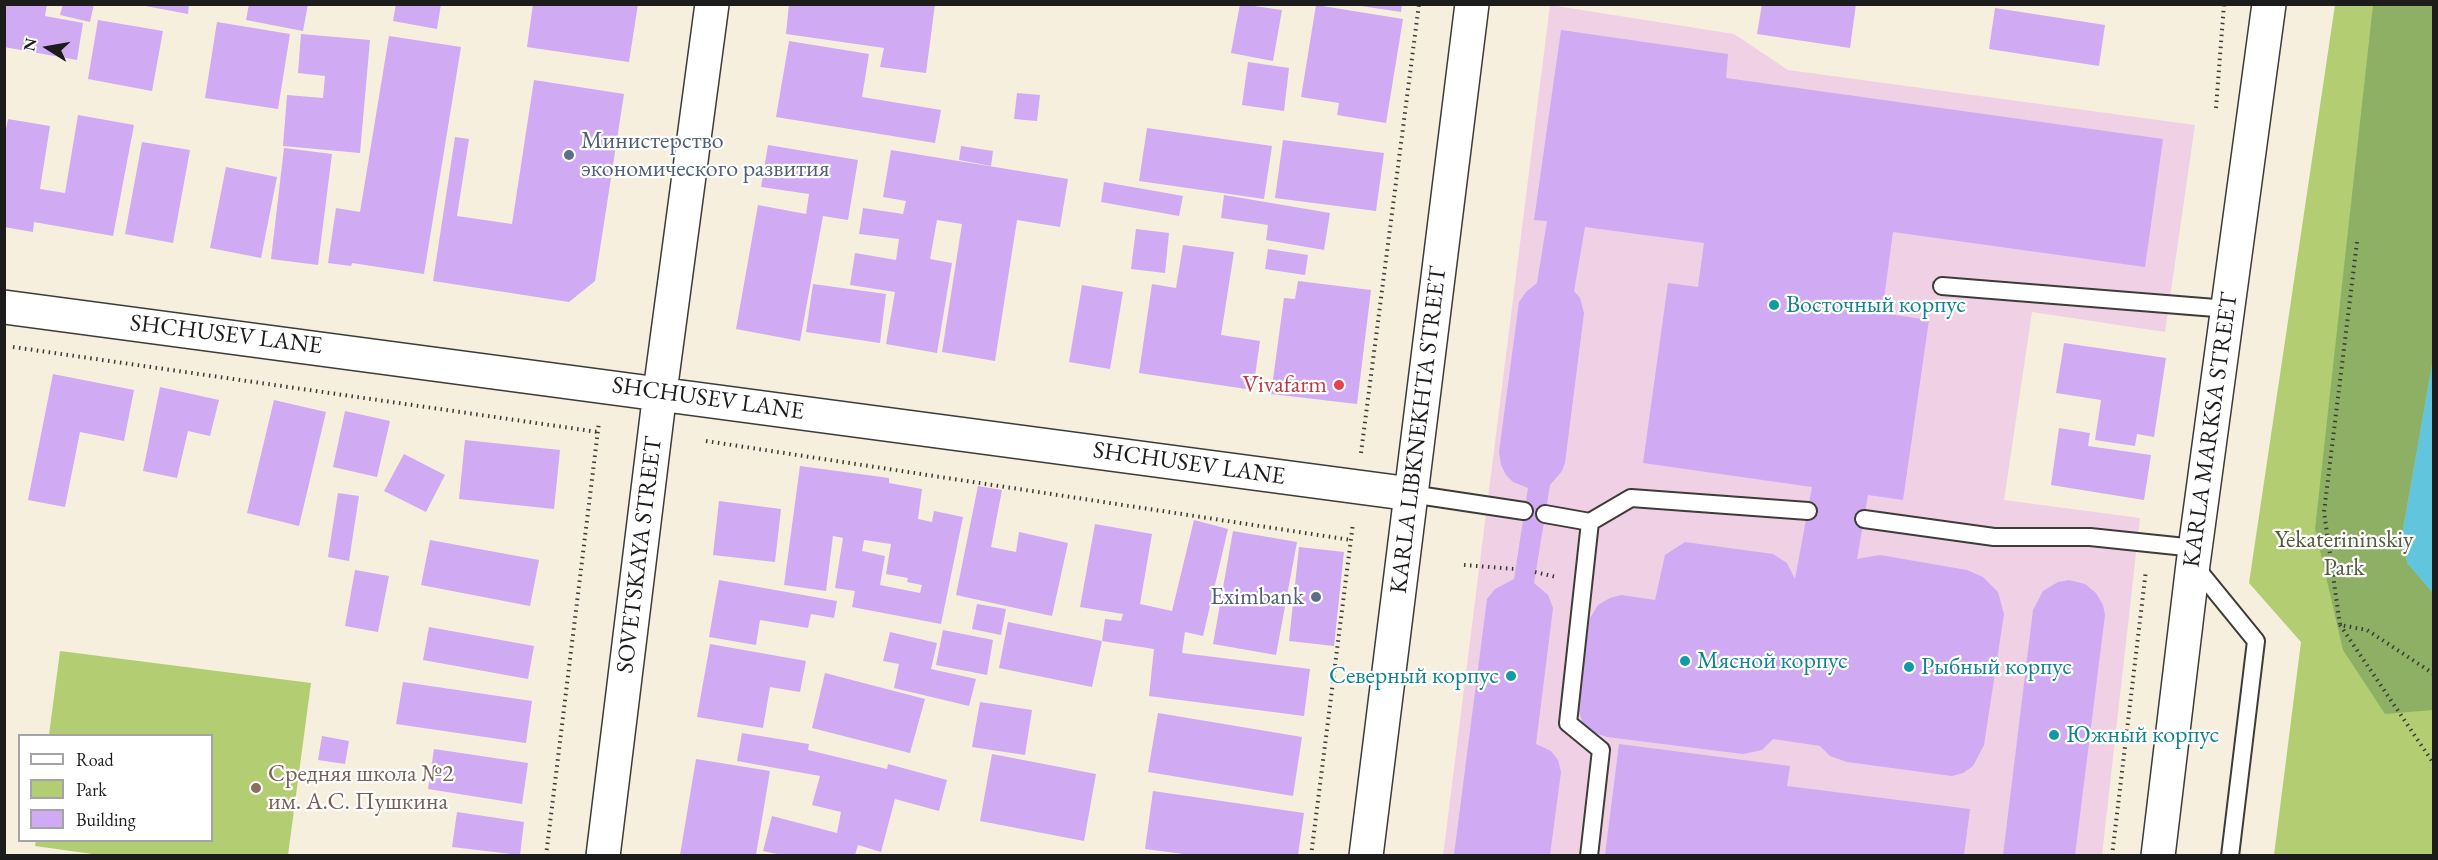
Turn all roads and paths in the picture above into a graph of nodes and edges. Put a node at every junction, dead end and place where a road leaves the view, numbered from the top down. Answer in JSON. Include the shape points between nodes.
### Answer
{"nodes":[{"id":1,"x":712,"y":4,"type":"edge"},
{"id":2,"x":1419,"y":4,"type":"edge"},
{"id":3,"x":1472,"y":4,"type":"edge"},
{"id":4,"x":2269,"y":4,"type":"edge"},
{"id":5,"x":2357,"y":242,"type":"dead end"},
{"id":6,"x":1942,"y":286,"type":"dead end"},
{"id":7,"x":4,"y":306,"type":"edge"},
{"id":8,"x":2228,"y":309,"type":"junction"},
{"id":9,"x":4,"y":346,"type":"edge"},
{"id":10,"x":604,"y":385,"type":"junction"},
{"id":11,"x":660,"y":392,"type":"junction"},
{"id":12,"x":598,"y":432,"type":"junction"},
{"id":13,"x":706,"y":441,"type":"dead end"},
{"id":14,"x":1357,"y":487,"type":"junction"},
{"id":15,"x":1411,"y":494,"type":"junction"},
{"id":16,"x":1524,"y":511,"type":"dead end"},
{"id":17,"x":1808,"y":511,"type":"dead end"},
{"id":18,"x":1545,"y":514,"type":"dead end"},
{"id":19,"x":1864,"y":519,"type":"dead end"},
{"id":20,"x":1590,"y":522,"type":"junction"},
{"id":21,"x":1351,"y":540,"type":"junction"},
{"id":22,"x":2194,"y":556,"type":"junction"},
{"id":23,"x":1464,"y":565,"type":"dead end"},
{"id":24,"x":1515,"y":569,"type":"dead end"},
{"id":25,"x":2340,"y":625,"type":"junction"},
{"id":26,"x":2433,"y":674,"type":"edge"},
{"id":27,"x":2433,"y":764,"type":"edge"},
{"id":28,"x":546,"y":855,"type":"edge"},
{"id":29,"x":603,"y":855,"type":"edge"},
{"id":30,"x":1311,"y":855,"type":"edge"},
{"id":31,"x":1366,"y":855,"type":"edge"},
{"id":32,"x":1589,"y":855,"type":"edge"},
{"id":33,"x":2158,"y":855,"type":"edge"},
{"id":34,"x":2230,"y":855,"type":"edge"}],
"edges":[{"from":1,"to":11,"type":"street","name":"SOVETSKAYA STREET"},
{"from":2,"to":14,"type":"path"},
{"from":3,"to":15,"type":"street","name":"KARLA LIBKNEKHTA STREET"},
{"from":4,"to":8,"type":"street","name":"KARLA MARKSA STREET"},
{"from":5,"to":25,"type":"path","via":[[2324,512]]},
{"from":6,"to":8,"type":"lane"},
{"from":7,"to":10,"type":"street","name":"SHCHUSEV LANE"},
{"from":8,"to":22,"type":"street","name":"KARLA MARKSA STREET"},
{"from":9,"to":12,"type":"path"},
{"from":10,"to":11,"type":"street","name":"SHCHUSEV LANE"},
{"from":10,"to":12,"type":"path"},
{"from":11,"to":14,"type":"street","name":"SHCHUSEV LANE"},
{"from":11,"to":29,"type":"street","name":"SOVETSKAYA STREET"},
{"from":12,"to":28,"type":"path"},
{"from":13,"to":21,"type":"path"},
{"from":14,"to":15,"type":"street","name":"SHCHUSEV LANE"},
{"from":14,"to":21,"type":"path"},
{"from":15,"to":16,"type":"lane"},
{"from":15,"to":31,"type":"street","name":"KARLA LIBKNEKHTA STREET"},
{"from":17,"to":20,"type":"lane","via":[[1631,498]]},
{"from":18,"to":20,"type":"lane"},
{"from":19,"to":22,"type":"lane","via":[[1994,537],[2090,537]]},
{"from":20,"to":32,"type":"lane","via":[[1568,723],[1601,750]]},
{"from":21,"to":30,"type":"path"},
{"from":22,"to":33,"type":"street","name":"KARLA MARKSA STREET"},
{"from":22,"to":34,"type":"lane","via":[[2256,641]]},
{"from":23,"to":24,"type":"path"},
{"from":25,"to":26,"type":"path","via":[[2367,630]]},
{"from":25,"to":27,"type":"path"}]}
